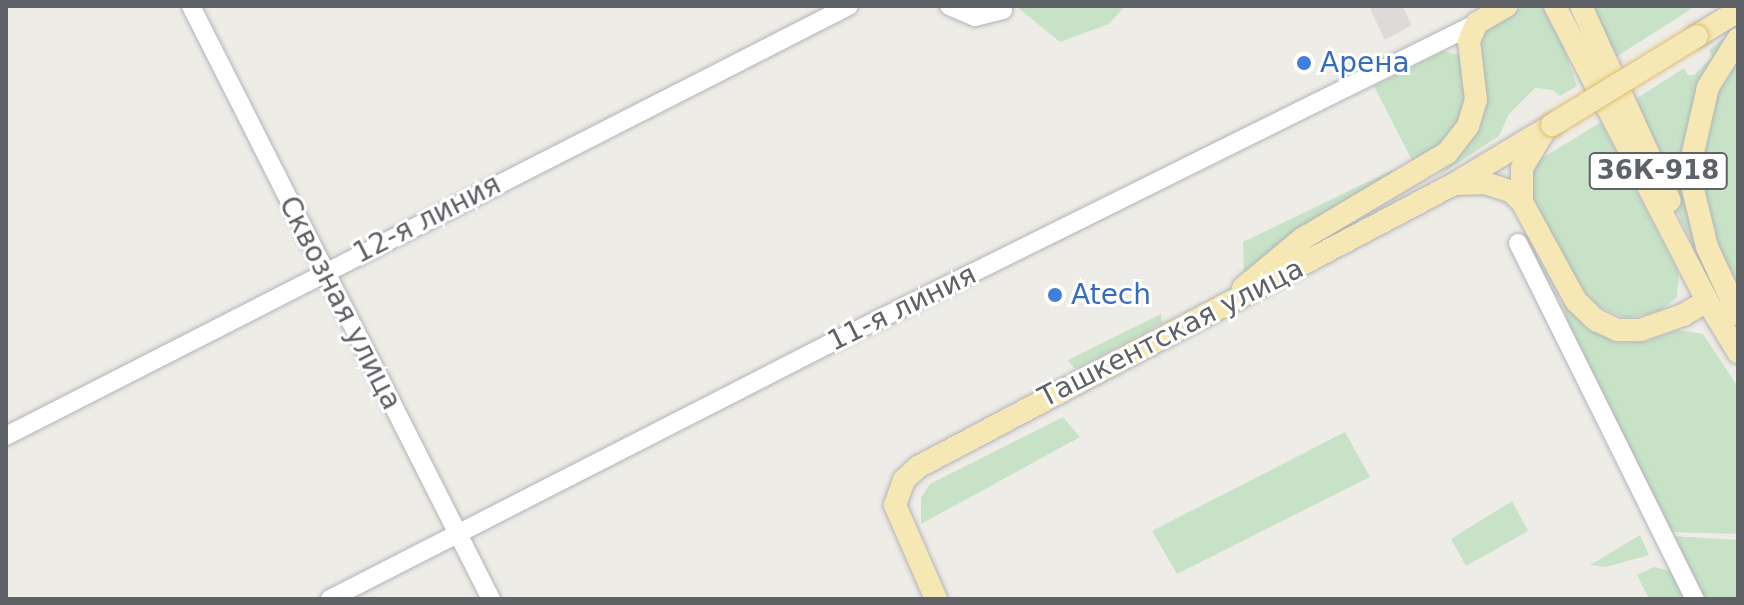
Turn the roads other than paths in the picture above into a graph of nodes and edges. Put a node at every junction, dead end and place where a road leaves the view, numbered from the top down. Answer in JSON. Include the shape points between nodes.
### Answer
{"nodes":[{"id":1,"x":191,"y":6,"type":"edge"},
{"id":2,"x":849,"y":6,"type":"edge"},
{"id":3,"x":949,"y":6,"type":"edge"},
{"id":4,"x":1506,"y":6,"type":"edge"},
{"id":5,"x":1555,"y":6,"type":"edge"},
{"id":6,"x":1581,"y":6,"type":"edge"},
{"id":7,"x":1003,"y":10,"type":"dead end"},
{"id":8,"x":1738,"y":11,"type":"edge"},
{"id":9,"x":1477,"y":23,"type":"junction"},
{"id":10,"x":1738,"y":39,"type":"edge"},
{"id":11,"x":1549,"y":127,"type":"junction"},
{"id":12,"x":1454,"y":184,"type":"junction"},
{"id":13,"x":1522,"y":202,"type":"junction"},
{"id":14,"x":1518,"y":243,"type":"dead end"},
{"id":15,"x":324,"y":271,"type":"junction"},
{"id":16,"x":1707,"y":301,"type":"junction"},
{"id":17,"x":1228,"y":303,"type":"junction"},
{"id":18,"x":1738,"y":314,"type":"edge"},
{"id":19,"x":1738,"y":334,"type":"edge"},
{"id":20,"x":1738,"y":352,"type":"edge"},
{"id":21,"x":6,"y":436,"type":"edge"},
{"id":22,"x":457,"y":533,"type":"junction"},
{"id":23,"x":330,"y":599,"type":"edge"},
{"id":24,"x":491,"y":599,"type":"edge"},
{"id":25,"x":936,"y":599,"type":"edge"},
{"id":26,"x":1695,"y":599,"type":"edge"}],
"edges":[{"from":1,"to":15,"type":"street","name":"Сквозная улица"},
{"from":2,"to":15,"type":"street","name":"12-я линия"},
{"from":3,"to":7,"type":"street","via":[[975,17]]},
{"from":4,"to":9,"type":"main road"},
{"from":5,"to":16,"type":"main road","number":"36К-918"},
{"from":6,"to":19,"type":"main road","number":"36К-918","via":[[1676,214]]},
{"from":8,"to":11,"type":"main road","name":"Ташкентская улица","bridge":true},
{"from":9,"to":17,"type":"main road","via":[[1469,41],[1476,100],[1468,126],[1447,153],[1279,254]]},
{"from":9,"to":22,"type":"street","name":"11-я линия"},
{"from":10,"to":18,"type":"main road","via":[[1708,87],[1697,125],[1692,185],[1707,247]]},
{"from":11,"to":12,"type":"main road","name":"Ташкентская улица"},
{"from":11,"to":13,"type":"main road","via":[[1522,168]]},
{"from":12,"to":13,"type":"main road","via":[[1502,186]]},
{"from":12,"to":17,"type":"main road","name":"Ташкентская улица"},
{"from":13,"to":16,"type":"main road","via":[[1576,301],[1596,320],[1617,330],[1640,330]]},
{"from":14,"to":26,"type":"street"},
{"from":15,"to":21,"type":"street","name":"12-я линия"},
{"from":15,"to":22,"type":"street","name":"Сквозная улица"},
{"from":16,"to":20,"type":"main road","number":"36К-918"},
{"from":17,"to":25,"type":"main road","name":"Ташкентская улица","via":[[918,467],[897,493],[898,518]]},
{"from":22,"to":23,"type":"street","name":"11-я линия"},
{"from":22,"to":24,"type":"street","name":"Сквозная улица"}]}
